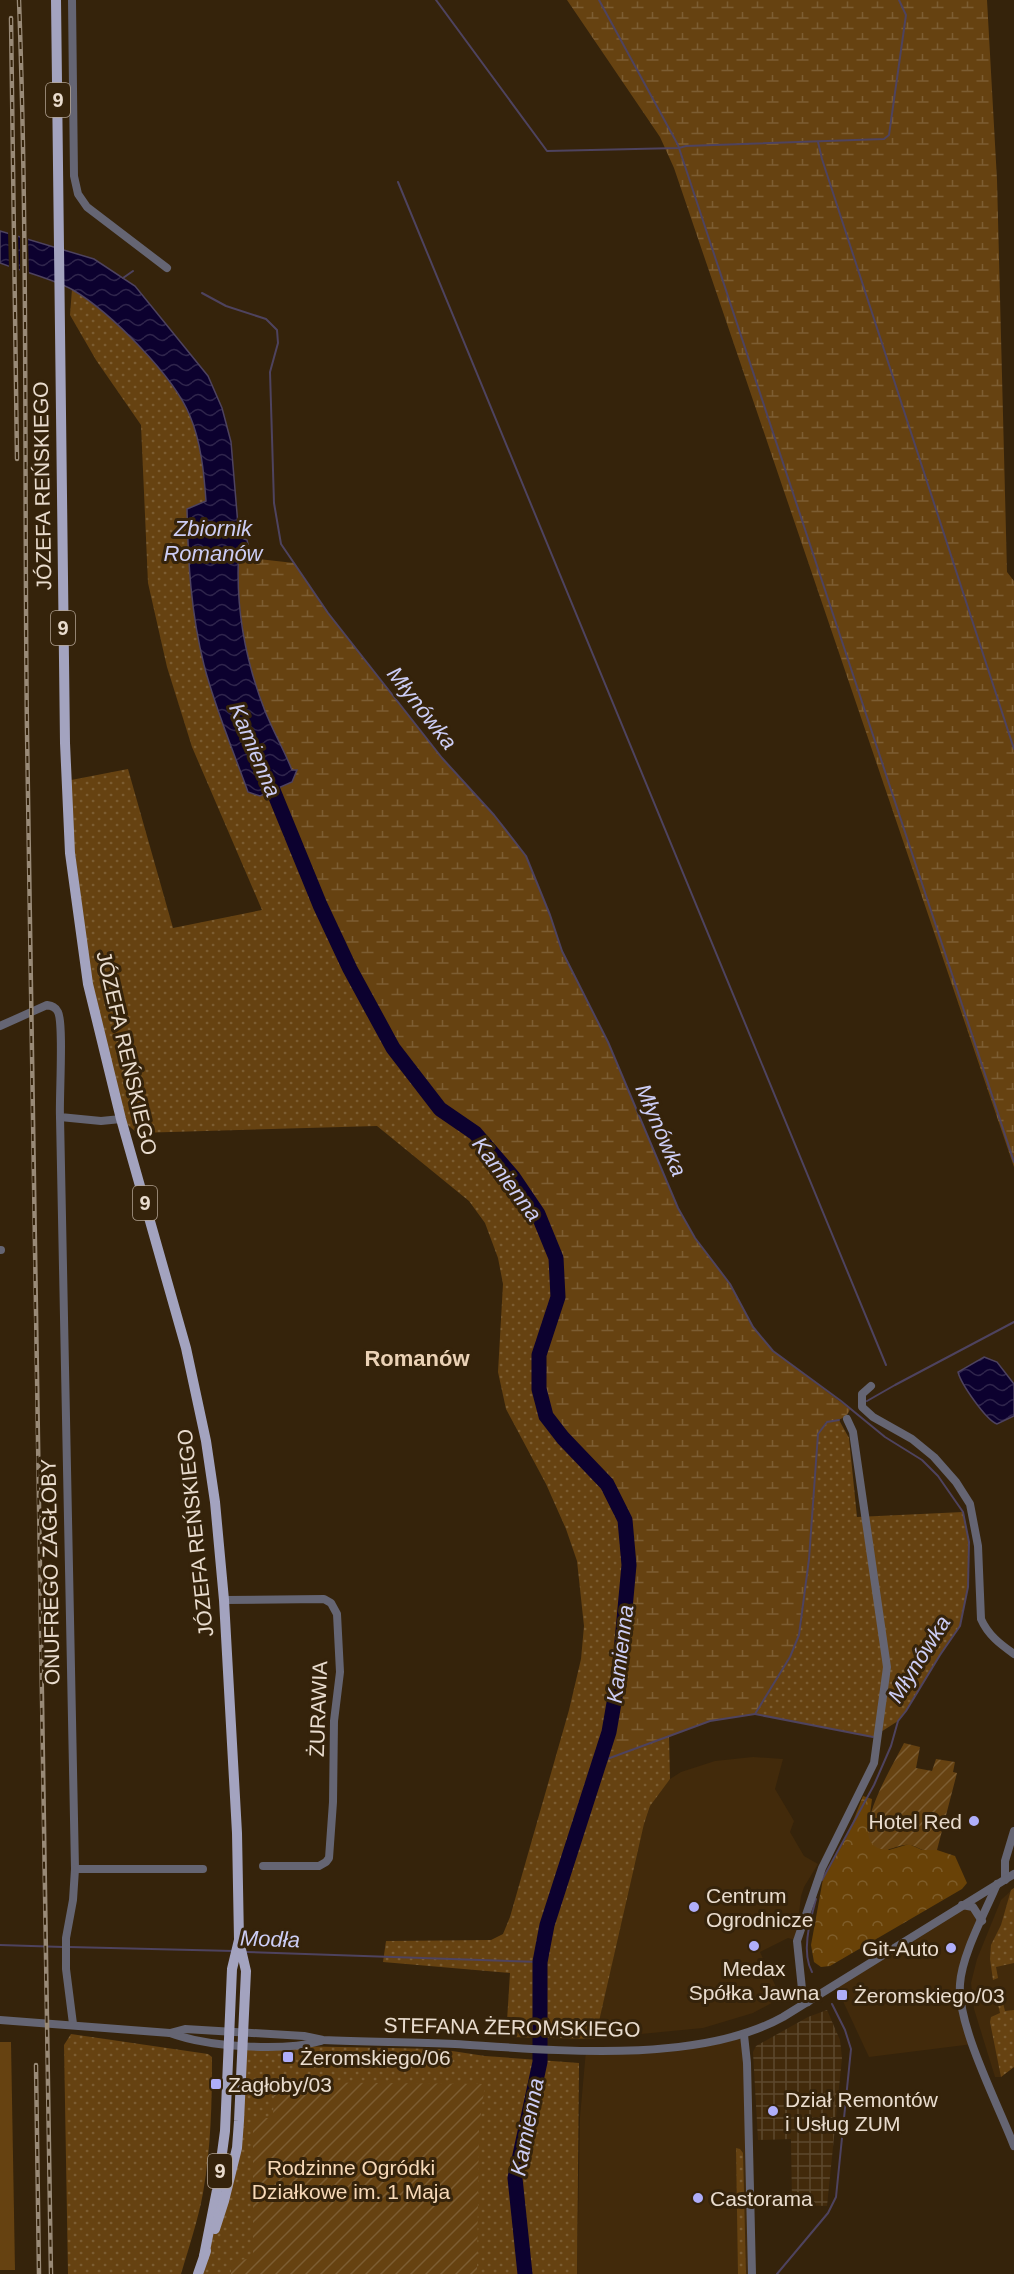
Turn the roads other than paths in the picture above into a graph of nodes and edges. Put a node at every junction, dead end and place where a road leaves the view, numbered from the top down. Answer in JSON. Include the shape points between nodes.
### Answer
{"nodes":[{"id":1,"x":56,"y":0,"type":"edge"},
{"id":2,"x":72,"y":0,"type":"edge"},
{"id":3,"x":167,"y":268,"type":"dead end"},
{"id":4,"x":0,"y":1026,"type":"edge"},
{"id":5,"x":60,"y":1117,"type":"junction"},
{"id":6,"x":121,"y":1119,"type":"junction"},
{"id":7,"x":871,"y":1386,"type":"dead end"},
{"id":8,"x":847,"y":1419,"type":"dead end"},
{"id":9,"x":224,"y":1599,"type":"junction"},
{"id":10,"x":1014,"y":1654,"type":"edge"},
{"id":11,"x":1014,"y":1831,"type":"edge"},
{"id":12,"x":263,"y":1866,"type":"dead end"},
{"id":13,"x":75,"y":1869,"type":"junction"},
{"id":14,"x":203,"y":1869,"type":"dead end"},
{"id":15,"x":1014,"y":1874,"type":"edge"},
{"id":16,"x":1001,"y":1882,"type":"junction"},
{"id":17,"x":962,"y":1905,"type":"junction"},
{"id":18,"x":982,"y":1921,"type":"junction"},
{"id":19,"x":239,"y":1940,"type":"junction"},
{"id":20,"x":808,"y":2002,"type":"junction"},
{"id":21,"x":0,"y":2020,"type":"edge"},
{"id":22,"x":73,"y":2024,"type":"junction"},
{"id":23,"x":230,"y":2032,"type":"junction"},
{"id":24,"x":170,"y":2033,"type":"junction"},
{"id":25,"x":244,"y":2033,"type":"junction"},
{"id":26,"x":744,"y":2035,"type":"junction"},
{"id":27,"x":323,"y":2040,"type":"junction"},
{"id":28,"x":229,"y":2044,"type":"junction"},
{"id":29,"x":243,"y":2045,"type":"junction"},
{"id":30,"x":1010,"y":2125,"type":"edge"},
{"id":31,"x":1014,"y":2146,"type":"edge"},
{"id":32,"x":204,"y":2256,"type":"junction"},
{"id":33,"x":198,"y":2274,"type":"edge"},
{"id":34,"x":752,"y":2274,"type":"edge"}],
"edges":[{"from":1,"to":6,"type":"main road","name":"JÓZEFA REŃSKIEGO","number":"9","via":[[68,819],[88,984]]},
{"from":2,"to":3,"type":"street","via":[[78,194],[87,207]]},
{"from":4,"to":5,"type":"street","name":"ONUFREGO ZAGŁOBY","via":[[47,1005],[59,1013]]},
{"from":5,"to":6,"type":"street"},
{"from":5,"to":13,"type":"street","name":"ONUFREGO ZAGŁOBY"},
{"from":6,"to":9,"type":"main road","name":"JÓZEFA REŃSKIEGO","number":"9","via":[[197,1395],[214,1493]]},
{"from":7,"to":10,"type":"street","via":[[862,1394],[861,1407],[934,1457],[970,1504],[978,1546],[981,1619],[996,1642]]},
{"from":8,"to":20,"type":"street","via":[[853,1432],[887,1667],[874,1763],[822,1868],[797,1941],[802,1989]]},
{"from":9,"to":12,"type":"street","name":"ŻURAWIA","via":[[324,1599],[337,1614],[340,1672],[334,1720],[329,1858],[319,1866]]},
{"from":9,"to":19,"type":"main road","name":"JÓZEFA REŃSKIEGO","number":"9"},
{"from":11,"to":16,"type":"street"},
{"from":13,"to":14,"type":"street"},
{"from":13,"to":22,"type":"street","name":"ONUFREGO ZAGŁOBY","via":[[66,1938]]},
{"from":15,"to":16,"type":"street","name":"STEFANA ŻEROMSKIEGO"},
{"from":16,"to":17,"type":"street","name":"STEFANA ŻEROMSKIEGO"},
{"from":16,"to":18,"type":"street"},
{"from":17,"to":18,"type":"street","via":[[973,1907]]},
{"from":17,"to":20,"type":"street","name":"STEFANA ŻEROMSKIEGO"},
{"from":18,"to":30,"type":"street","via":[[966,1957],[960,2002],[969,2035]]},
{"from":19,"to":23,"type":"main road","name":"JÓZEFA REŃSKIEGO","number":"9","via":[[232,1969]]},
{"from":19,"to":25,"type":"main road","name":"JÓZEFA REŃSKIEGO","number":"9","via":[[246,1971]]},
{"from":20,"to":26,"type":"street","name":"STEFANA ŻEROMSKIEGO"},
{"from":21,"to":22,"type":"street","name":"STEFANA ŻEROMSKIEGO"},
{"from":22,"to":24,"type":"street","name":"STEFANA ŻEROMSKIEGO"},
{"from":23,"to":24,"type":"street","name":"STEFANA ŻEROMSKIEGO","via":[[185,2029]]},
{"from":23,"to":25,"type":"street","name":"STEFANA ŻEROMSKIEGO"},
{"from":23,"to":28,"type":"main road","name":"JÓZEFA REŃSKIEGO","number":"9"},
{"from":24,"to":28,"type":"street","name":"STEFANA ŻEROMSKIEGO"},
{"from":25,"to":27,"type":"street","name":"STEFANA ŻEROMSKIEGO"},
{"from":25,"to":29,"type":"main road","name":"JÓZEFA REŃSKIEGO","number":"9"},
{"from":26,"to":27,"type":"street","name":"STEFANA ŻEROMSKIEGO","via":[[652,2048],[571,2050]]},
{"from":26,"to":34,"type":"street"},
{"from":27,"to":29,"type":"street","name":"STEFANA ŻEROMSKIEGO","via":[[304,2046]]},
{"from":28,"to":29,"type":"street","name":"STEFANA ŻEROMSKIEGO"},
{"from":28,"to":32,"type":"main road","number":"9","via":[[222,2156]]},
{"from":29,"to":32,"type":"main road","number":"9","via":[[237,2148],[224,2201]]},
{"from":30,"to":31,"type":"street"},
{"from":32,"to":33,"type":"main road","number":"9"}]}
